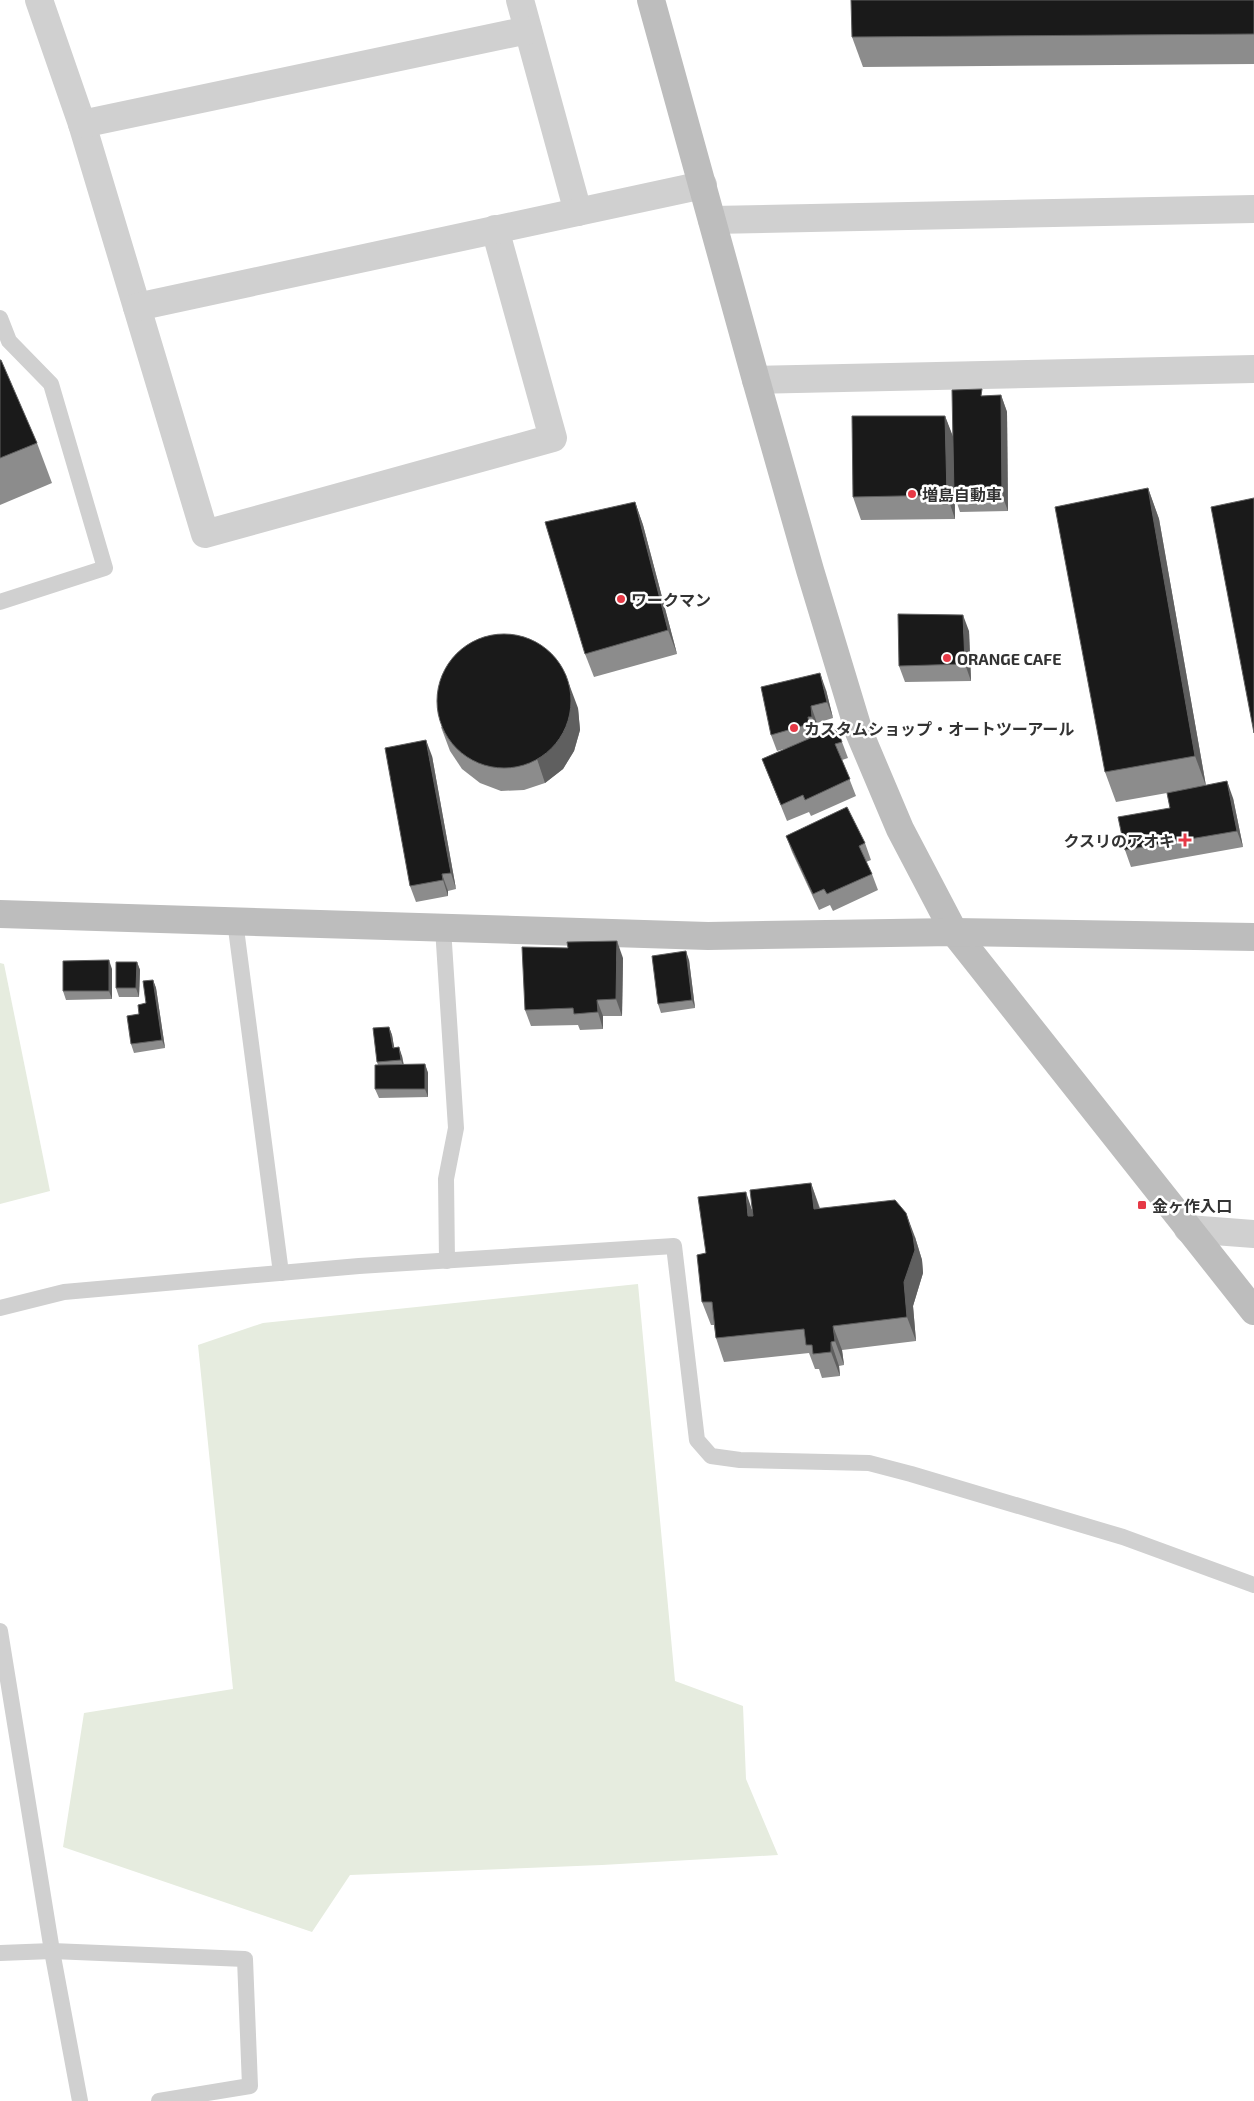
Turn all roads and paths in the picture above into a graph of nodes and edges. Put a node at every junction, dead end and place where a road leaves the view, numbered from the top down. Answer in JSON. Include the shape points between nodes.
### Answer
{"nodes":[{"id":1,"x":39,"y":0,"type":"edge"},
{"id":2,"x":520,"y":0,"type":"edge"},
{"id":3,"x":651,"y":0,"type":"edge"},
{"id":4,"x":528,"y":30,"type":"junction"},
{"id":5,"x":82,"y":124,"type":"junction"},
{"id":6,"x":702,"y":185,"type":"junction"},
{"id":7,"x":1254,"y":209,"type":"edge"},
{"id":8,"x":578,"y":212,"type":"junction"},
{"id":9,"x":712,"y":220,"type":"junction"},
{"id":10,"x":494,"y":229,"type":"junction"},
{"id":11,"x":137,"y":307,"type":"junction"},
{"id":12,"x":0,"y":318,"type":"edge"},
{"id":13,"x":1254,"y":369,"type":"edge"},
{"id":14,"x":756,"y":380,"type":"junction"},
{"id":15,"x":0,"y":602,"type":"edge"},
{"id":16,"x":0,"y":914,"type":"edge"},
{"id":17,"x":235,"y":921,"type":"junction"},
{"id":18,"x":443,"y":928,"type":"junction"},
{"id":19,"x":954,"y":932,"type":"junction"},
{"id":20,"x":1254,"y":937,"type":"edge"},
{"id":21,"x":1188,"y":1229,"type":"junction"},
{"id":22,"x":1254,"y":1234,"type":"edge"},
{"id":23,"x":447,"y":1261,"type":"junction"},
{"id":24,"x":281,"y":1273,"type":"junction"},
{"id":25,"x":0,"y":1308,"type":"edge"},
{"id":26,"x":1254,"y":1312,"type":"edge"},
{"id":27,"x":1254,"y":1585,"type":"edge"},
{"id":28,"x":0,"y":1631,"type":"edge"},
{"id":29,"x":52,"y":1951,"type":"junction"},
{"id":30,"x":0,"y":1953,"type":"edge"},
{"id":31,"x":80,"y":2101,"type":"edge"},
{"id":32,"x":159,"y":2101,"type":"edge"}],
"edges":[{"from":1,"to":5,"type":"street"},
{"from":2,"to":4,"type":"street"},
{"from":3,"to":6,"type":"street"},
{"from":4,"to":5,"type":"street"},
{"from":4,"to":8,"type":"street"},
{"from":5,"to":11,"type":"street"},
{"from":6,"to":8,"type":"street"},
{"from":6,"to":9,"type":"street"},
{"from":7,"to":9,"type":"street"},
{"from":8,"to":10,"type":"street"},
{"from":9,"to":14,"type":"street"},
{"from":10,"to":11,"type":"street"},
{"from":10,"to":11,"type":"street","via":[[553,438],[205,534]]},
{"from":12,"to":15,"type":"lane","via":[[9,341],[51,384],[105,568]]},
{"from":13,"to":14,"type":"street"},
{"from":14,"to":19,"type":"street","via":[[859,732],[900,829]]},
{"from":16,"to":17,"type":"street"},
{"from":17,"to":18,"type":"street"},
{"from":17,"to":24,"type":"lane"},
{"from":18,"to":19,"type":"street","via":[[708,936]]},
{"from":18,"to":23,"type":"lane","via":[[456,1128],[446,1178]]},
{"from":19,"to":20,"type":"street"},
{"from":19,"to":21,"type":"street"},
{"from":21,"to":22,"type":"street"},
{"from":21,"to":26,"type":"street"},
{"from":23,"to":24,"type":"lane"},
{"from":23,"to":27,"type":"lane","via":[[674,1246],[697,1440],[712,1456],[740,1460],[869,1463],[1123,1537]]},
{"from":24,"to":25,"type":"lane","via":[[64,1292]]},
{"from":28,"to":29,"type":"lane"},
{"from":29,"to":30,"type":"lane"},
{"from":29,"to":31,"type":"lane"},
{"from":29,"to":32,"type":"lane","via":[[245,1960],[250,2086]]}]}
